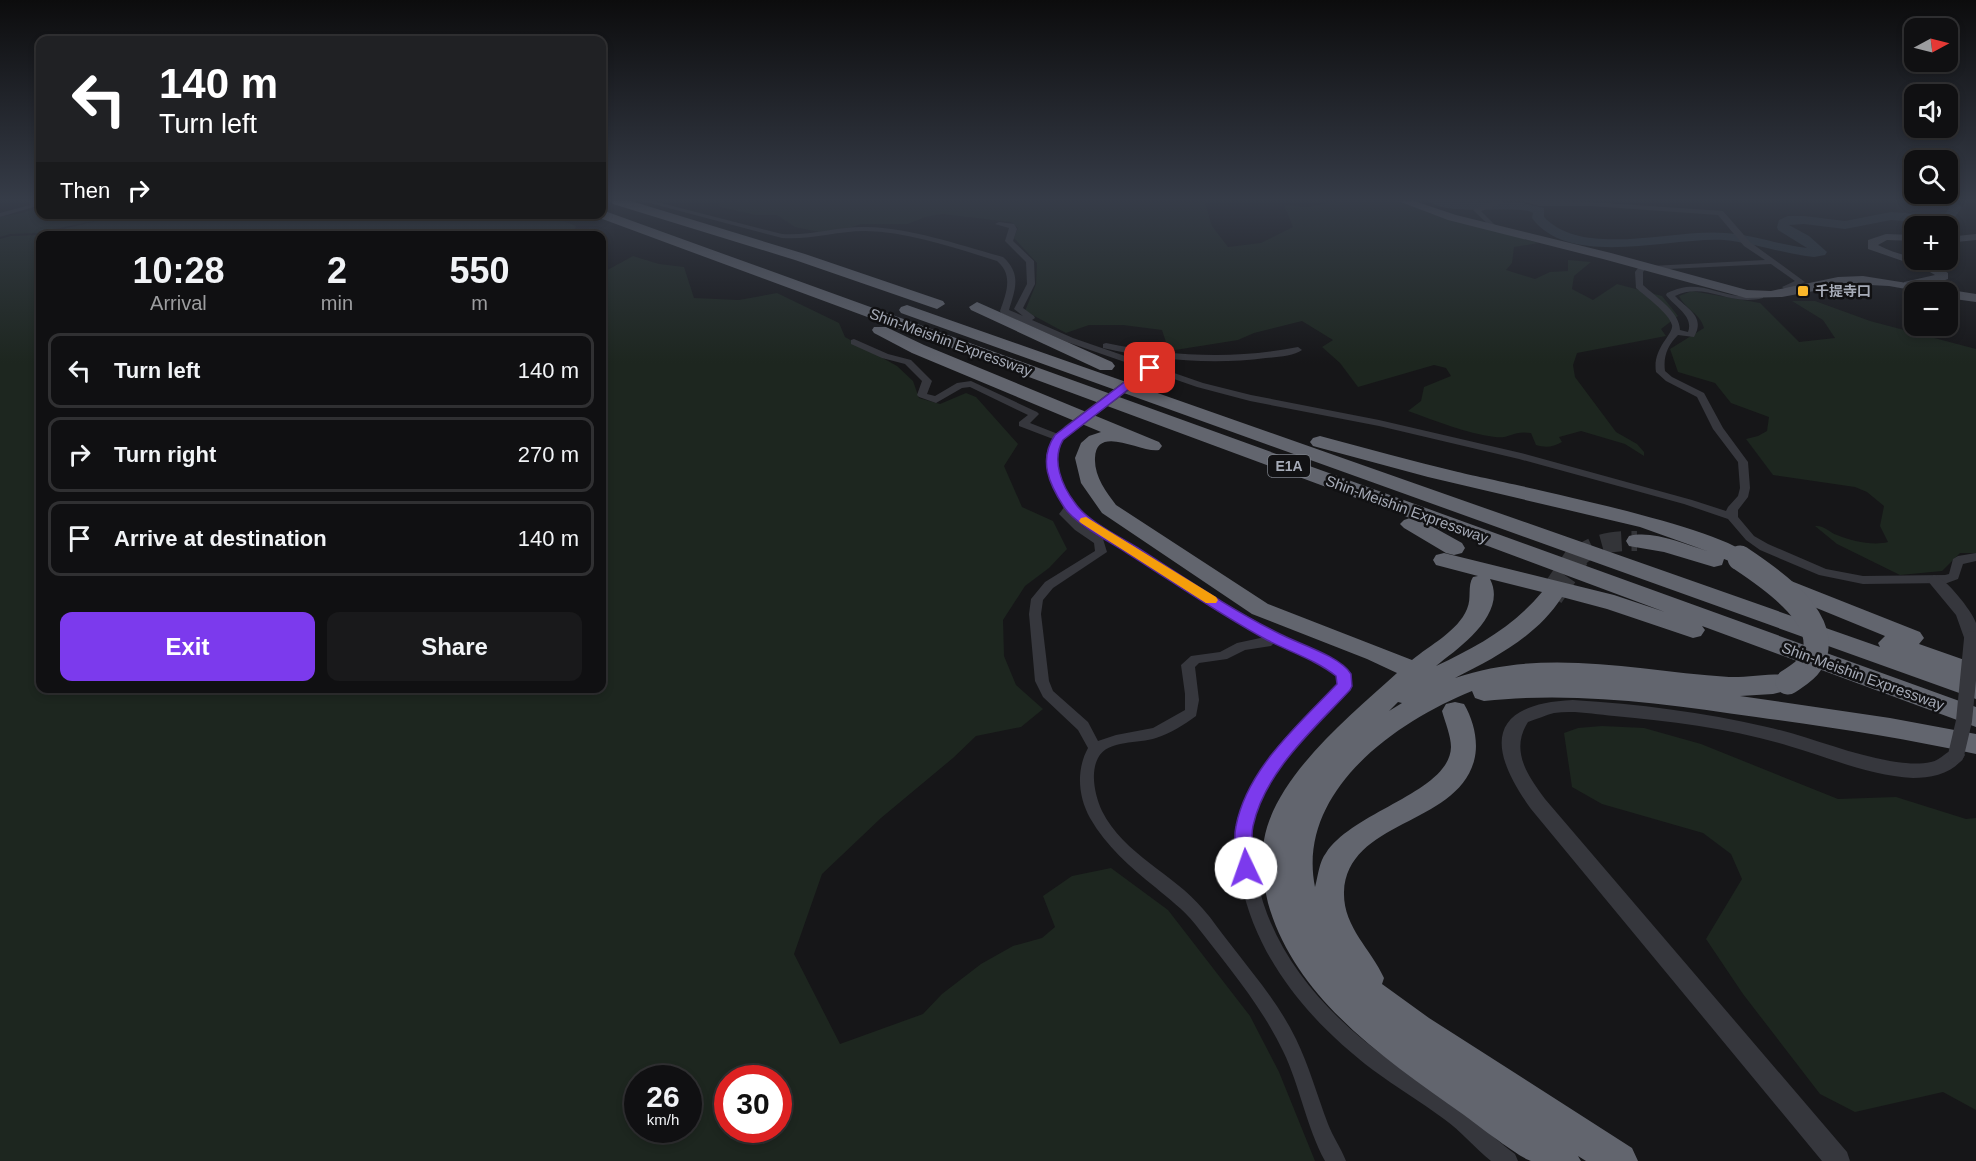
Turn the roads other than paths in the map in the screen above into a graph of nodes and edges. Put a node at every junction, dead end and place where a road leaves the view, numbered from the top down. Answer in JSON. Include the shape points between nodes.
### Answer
{"nodes":[{"id":1,"x":710,"y":255,"type":"edge"},
{"id":2,"x":755,"y":255,"type":"edge"},
{"id":3,"x":790,"y":255,"type":"edge"},
{"id":4,"x":987,"y":255,"type":"edge"},
{"id":5,"x":1024,"y":255,"type":"edge"},
{"id":6,"x":1601,"y":255,"type":"edge"},
{"id":7,"x":1763,"y":255,"type":"edge"},
{"id":8,"x":1772,"y":262,"type":"junction"},
{"id":9,"x":731,"y":263,"type":"junction"},
{"id":10,"x":1647,"y":267,"type":"junction"},
{"id":11,"x":1933,"y":270,"type":"edge"},
{"id":12,"x":1929,"y":282,"type":"edge"},
{"id":13,"x":1904,"y":285,"type":"edge"},
{"id":14,"x":1794,"y":293,"type":"junction"},
{"id":15,"x":1760,"y":296,"type":"junction"},
{"id":16,"x":1958,"y":296,"type":"edge"},
{"id":17,"x":1976,"y":298,"type":"edge"},
{"id":18,"x":977,"y":307,"type":"dead end"},
{"id":19,"x":865,"y":322,"type":"junction"},
{"id":20,"x":1034,"y":325,"type":"junction"},
{"id":21,"x":1676,"y":332,"type":"junction"},
{"id":22,"x":1070,"y":340,"type":"junction"},
{"id":23,"x":854,"y":342,"type":"dead end"},
{"id":24,"x":1298,"y":350,"type":"dead end"},
{"id":25,"x":1106,"y":366,"type":"junction"},
{"id":26,"x":1148,"y":370,"type":"junction"},
{"id":27,"x":1063,"y":434,"type":"junction"},
{"id":28,"x":1128,"y":436,"type":"junction"},
{"id":29,"x":1298,"y":436,"type":"junction"},
{"id":30,"x":1152,"y":446,"type":"dead end"},
{"id":31,"x":1070,"y":507,"type":"junction"},
{"id":32,"x":1732,"y":517,"type":"junction"},
{"id":33,"x":1637,"y":542,"type":"tunnel mouth"},
{"id":34,"x":1976,"y":557,"type":"edge"},
{"id":35,"x":1934,"y":580,"type":"junction"},
{"id":36,"x":1481,"y":582,"type":"dead end"},
{"id":37,"x":1551,"y":596,"type":"tunnel mouth"},
{"id":38,"x":1273,"y":637,"type":"junction"},
{"id":39,"x":1976,"y":664,"type":"edge"},
{"id":40,"x":1406,"y":667,"type":"dead end"},
{"id":41,"x":1976,"y":673,"type":"edge"},
{"id":42,"x":1976,"y":690,"type":"edge"},
{"id":43,"x":1455,"y":711,"type":"dead end"},
{"id":44,"x":1976,"y":717,"type":"edge"},
{"id":45,"x":1376,"y":722,"type":"junction"},
{"id":46,"x":1976,"y":734,"type":"edge"},
{"id":47,"x":1095,"y":748,"type":"junction"},
{"id":48,"x":1966,"y":749,"type":"edge"},
{"id":49,"x":1417,"y":1029,"type":"junction"},
{"id":50,"x":1336,"y":1161,"type":"edge"},
{"id":51,"x":1508,"y":1161,"type":"edge"},
{"id":52,"x":1562,"y":1161,"type":"edge"},
{"id":53,"x":1619,"y":1161,"type":"edge"},
{"id":54,"x":1838,"y":1161,"type":"edge"}],
"edges":[{"from":1,"to":9,"type":"highway","name":"Shin-Meishin Expressway","number":"E1A"},
{"from":2,"to":42,"type":"highway","name":"Shin-Meishin Expressway","number":"E1A"},
{"from":3,"to":25,"type":"highway"},
{"from":4,"to":20,"type":"street","via":[[1006,264],[1013,284],[1004,311]]},
{"from":5,"to":20,"type":"street","via":[[1030,261],[1031,284],[1018,309]]},
{"from":6,"to":10,"type":"main road"},
{"from":7,"to":8,"type":"street"},
{"from":8,"to":10,"type":"street"},
{"from":8,"to":14,"type":"street","via":[[1801,282],[1786,287]]},
{"from":9,"to":19,"type":"highway","via":[[746,273]]},
{"from":9,"to":44,"type":"highway","name":"Shin-Meishin Expressway","number":"E1A"},
{"from":10,"to":15,"type":"main road"},
{"from":10,"to":21,"type":"street","via":[[1639,272],[1639,286],[1667,311],[1676,323]]},
{"from":11,"to":12,"type":"main road","via":[[1944,276]]},
{"from":13,"to":14,"type":"main road","via":[[1850,280]]},
{"from":14,"to":15,"type":"main road"},
{"from":15,"to":21,"type":"street","via":[[1747,299],[1680,289],[1670,295],[1693,317],[1695,328],[1691,335]]},
{"from":16,"to":17,"type":"main road"},
{"from":18,"to":25,"type":"highway"},
{"from":19,"to":28,"type":"highway","via":[[918,349]]},
{"from":19,"to":46,"type":"highway","via":[[1404,521],[1428,531],[1449,554],[1614,603]]},
{"from":20,"to":22,"type":"street"},
{"from":21,"to":32,"type":"street","via":[[1659,355],[1661,372],[1701,395],[1718,429],[1743,462],[1743,497],[1732,509]]},
{"from":22,"to":24,"type":"street","via":[[1209,359],[1270,357]]},
{"from":22,"to":26,"type":"street"},
{"from":23,"to":27,"type":"street","via":[[908,363],[927,381],[922,395],[936,400],[960,385],[971,384],[1034,414],[1023,424]]},
{"from":25,"to":29,"type":"highway"},
{"from":26,"to":27,"type":"street","bridge":true},
{"from":26,"to":32,"type":"street","via":[[1250,398],[1390,425],[1596,475]]},
{"from":27,"to":31,"type":"street","via":[[1052,449],[1051,461]]},
{"from":28,"to":30,"type":"highway"},
{"from":28,"to":40,"type":"highway","via":[[1100,436],[1084,454],[1092,488],[1108,509],[1260,609]]},
{"from":29,"to":41,"type":"highway"},
{"from":29,"to":45,"type":"highway","bridge":true,"via":[[1648,522],[1698,538],[1760,570],[1789,594],[1811,623],[1817,639],[1818,652],[1813,664],[1803,674],[1774,686],[1731,687],[1568,669],[1518,672],[1452,687]]},
{"from":31,"to":38,"type":"street","via":[[1098,529]]},
{"from":31,"to":47,"type":"street","via":[[1065,514],[1099,541],[1101,552],[1049,585],[1037,599],[1035,614],[1042,681],[1052,699],[1083,726]]},
{"from":32,"to":35,"type":"street","via":[[1764,547],[1823,572],[1863,580]]},
{"from":33,"to":39,"type":"highway","via":[[1722,562]]},
{"from":34,"to":35,"type":"street","via":[[1957,562],[1954,576]]},
{"from":35,"to":48,"type":"street","bridge":true,"via":[[1970,627]]},
{"from":36,"to":45,"type":"highway","via":[[1483,601],[1473,621],[1409,676]]},
{"from":37,"to":45,"type":"highway","via":[[1531,620],[1503,641],[1431,678]]},
{"from":38,"to":47,"type":"street","via":[[1266,643],[1242,646],[1222,656],[1196,659],[1188,665],[1194,701],[1191,712],[1181,721],[1150,735]]},
{"from":38,"to":51,"type":"street","via":[[1332,665],[1343,674],[1344,686],[1287,748],[1256,793],[1244,828],[1246,868],[1255,907],[1270,943],[1293,980],[1327,1019],[1368,1055],[1454,1116]]},
{"from":43,"to":49,"type":"highway","via":[[1466,745],[1464,762],[1456,776],[1428,799],[1357,837],[1343,849],[1329,886],[1329,906],[1348,951],[1386,1000]]},
{"from":45,"to":48,"type":"highway","via":[[1453,699],[1510,688],[1571,686],[1645,692],[1873,724]]},
{"from":45,"to":49,"type":"highway","via":[[1310,807],[1298,839],[1299,886],[1306,912],[1332,957],[1350,977]]},
{"from":45,"to":52,"type":"highway","via":[[1310,774],[1287,810],[1276,852],[1282,901],[1291,926],[1322,976],[1373,1027]]},
{"from":47,"to":50,"type":"street","via":[[1088,778],[1096,812],[1114,842],[1187,902],[1267,1005],[1295,1058]]},
{"from":48,"to":54,"type":"street","via":[[1941,768],[1907,770],[1719,724],[1573,706],[1522,717],[1511,735],[1513,764],[1538,804]]},
{"from":49,"to":53,"type":"highway"}]}
